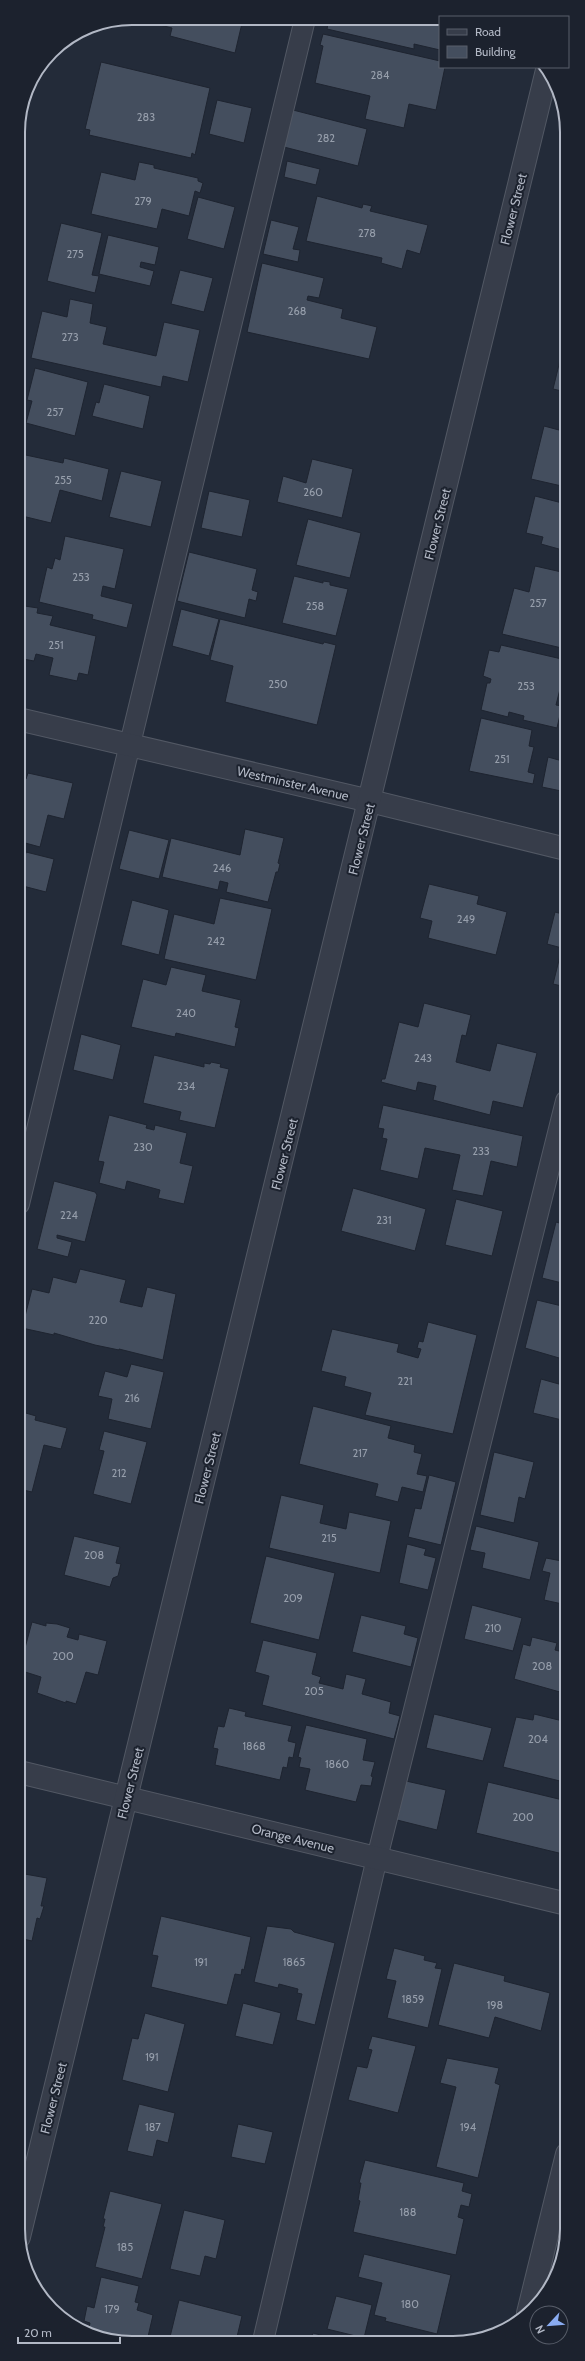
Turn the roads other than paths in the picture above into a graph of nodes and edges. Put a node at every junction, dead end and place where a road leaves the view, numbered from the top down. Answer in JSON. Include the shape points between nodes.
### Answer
{"nodes":[{"id":1,"x":305,"y":25,"type":"edge"},
{"id":2,"x":545,"y":78,"type":"edge"},
{"id":3,"x":25,"y":721,"type":"edge"},
{"id":4,"x":130,"y":745,"type":"junction"},
{"id":5,"x":370,"y":801,"type":"junction"},
{"id":6,"x":560,"y":848,"type":"edge"},
{"id":7,"x":560,"y":1125,"type":"edge"},
{"id":8,"x":25,"y":1179,"type":"edge"},
{"id":9,"x":25,"y":1773,"type":"edge"},
{"id":10,"x":127,"y":1798,"type":"junction"},
{"id":11,"x":377,"y":1858,"type":"junction"},
{"id":12,"x":560,"y":1902,"type":"edge"},
{"id":13,"x":560,"y":2183,"type":"edge"},
{"id":14,"x":25,"y":2213,"type":"edge"},
{"id":15,"x":530,"y":2303,"type":"edge"},
{"id":16,"x":265,"y":2336,"type":"edge"}],
"edges":[{"from":1,"to":4,"type":"lane"},
{"from":2,"to":5,"type":"street","name":"Flower Street"},
{"from":3,"to":4,"type":"street","name":"Westminster Avenue"},
{"from":4,"to":5,"type":"street","name":"Westminster Avenue"},
{"from":4,"to":8,"type":"lane"},
{"from":5,"to":6,"type":"street","name":"Westminster Avenue"},
{"from":5,"to":10,"type":"street","name":"Flower Street"},
{"from":7,"to":11,"type":"lane"},
{"from":9,"to":10,"type":"street","name":"Orange Avenue"},
{"from":10,"to":11,"type":"street","name":"Orange Avenue"},
{"from":10,"to":14,"type":"street","name":"Flower Street"},
{"from":11,"to":12,"type":"street","name":"Orange Avenue"},
{"from":11,"to":16,"type":"lane"},
{"from":13,"to":15,"type":"street"}]}
